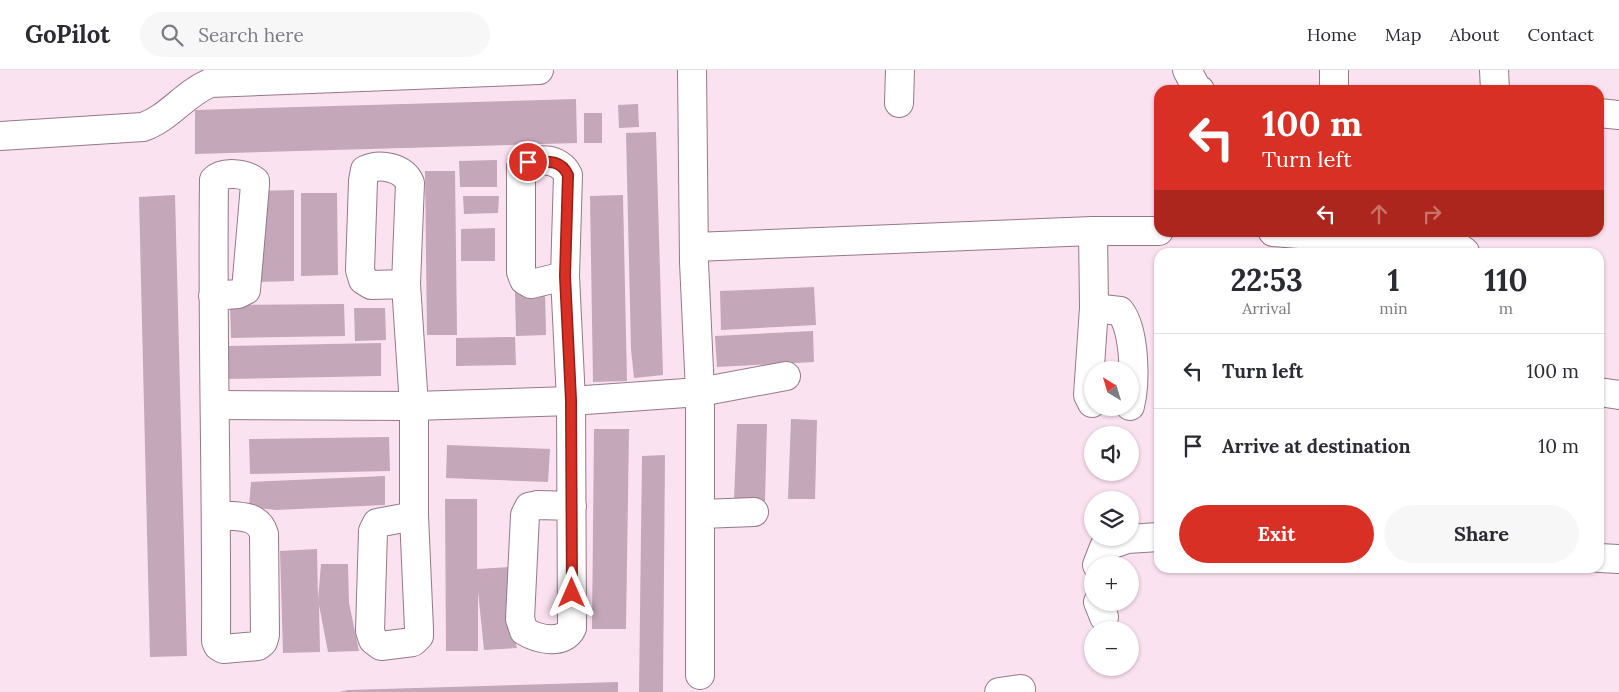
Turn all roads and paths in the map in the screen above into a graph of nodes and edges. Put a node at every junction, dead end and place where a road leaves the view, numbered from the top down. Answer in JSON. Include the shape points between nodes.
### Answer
{"nodes":[{"id":1,"x":538,"y":70,"type":"edge"},
{"id":2,"x":680,"y":70,"type":"edge"},
{"id":3,"x":693,"y":70,"type":"edge"},
{"id":4,"x":900,"y":70,"type":"edge"},
{"id":5,"x":1187,"y":70,"type":"edge"},
{"id":6,"x":1334,"y":70,"type":"edge"},
{"id":7,"x":1494,"y":70,"type":"edge"},
{"id":8,"x":1195,"y":85,"type":"edge"},
{"id":9,"x":1334,"y":85,"type":"edge"},
{"id":10,"x":1494,"y":85,"type":"edge"},
{"id":11,"x":899,"y":103,"type":"dead end"},
{"id":12,"x":1604,"y":113,"type":"edge"},
{"id":13,"x":1619,"y":114,"type":"edge"},
{"id":14,"x":0,"y":136,"type":"edge"},
{"id":15,"x":1154,"y":230,"type":"edge"},
{"id":16,"x":1093,"y":231,"type":"junction"},
{"id":17,"x":1294,"y":237,"type":"edge"},
{"id":18,"x":1328,"y":245,"type":"edge"},
{"id":19,"x":694,"y":247,"type":"junction"},
{"id":20,"x":1460,"y":248,"type":"edge"},
{"id":21,"x":565,"y":276,"type":"dead end"},
{"id":22,"x":406,"y":284,"type":"dead end"},
{"id":23,"x":212,"y":296,"type":"dead end"},
{"id":24,"x":1094,"y":308,"type":"junction"},
{"id":25,"x":1090,"y":361,"type":"edge"},
{"id":26,"x":1131,"y":361,"type":"edge"},
{"id":27,"x":786,"y":376,"type":"dead end"},
{"id":28,"x":700,"y":392,"type":"junction"},
{"id":29,"x":1604,"y":393,"type":"edge"},
{"id":30,"x":1619,"y":395,"type":"edge"},
{"id":31,"x":571,"y":400,"type":"junction"},
{"id":32,"x":215,"y":405,"type":"junction"},
{"id":33,"x":414,"y":406,"type":"junction"},
{"id":34,"x":572,"y":506,"type":"junction"},
{"id":35,"x":754,"y":512,"type":"dead end"},
{"id":36,"x":701,"y":514,"type":"junction"},
{"id":37,"x":217,"y":515,"type":"dead end"},
{"id":38,"x":414,"y":516,"type":"dead end"},
{"id":39,"x":1154,"y":537,"type":"edge"},
{"id":40,"x":1101,"y":556,"type":"edge"},
{"id":41,"x":1604,"y":558,"type":"edge"},
{"id":42,"x":1619,"y":559,"type":"edge"},
{"id":43,"x":700,"y":675,"type":"dead end"}],
"edges":[{"from":1,"to":14,"type":"street","via":[[210,83],[188,95],[155,123],[143,128]]},
{"from":2,"to":3,"type":"street"},
{"from":3,"to":19,"type":"street"},
{"from":4,"to":11,"type":"street"},
{"from":5,"to":8,"type":"street"},
{"from":6,"to":9,"type":"street"},
{"from":7,"to":10,"type":"street"},
{"from":12,"to":13,"type":"street"},
{"from":15,"to":16,"type":"street"},
{"from":16,"to":19,"type":"street"},
{"from":16,"to":24,"type":"street"},
{"from":17,"to":18,"type":"street"},
{"from":18,"to":20,"type":"street"},
{"from":19,"to":28,"type":"street"},
{"from":21,"to":31,"type":"street"},
{"from":22,"to":33,"type":"street"},
{"from":23,"to":32,"type":"street"},
{"from":24,"to":25,"type":"street"},
{"from":24,"to":26,"type":"street","via":[[1120,311],[1126,319]]},
{"from":27,"to":28,"type":"street"},
{"from":28,"to":31,"type":"street"},
{"from":28,"to":36,"type":"street"},
{"from":29,"to":30,"type":"street"},
{"from":31,"to":33,"type":"street"},
{"from":31,"to":34,"type":"street"},
{"from":32,"to":33,"type":"street"},
{"from":32,"to":37,"type":"street"},
{"from":33,"to":38,"type":"street"},
{"from":34,"to":34,"type":"street","via":[[538,505],[529,507],[526,515],[520,619],[524,631],[534,637],[561,639],[569,635],[572,628]]},
{"from":35,"to":36,"type":"street"},
{"from":36,"to":43,"type":"street"},
{"from":39,"to":40,"type":"street","via":[[1127,539],[1104,548]]},
{"from":41,"to":42,"type":"street"}]}
